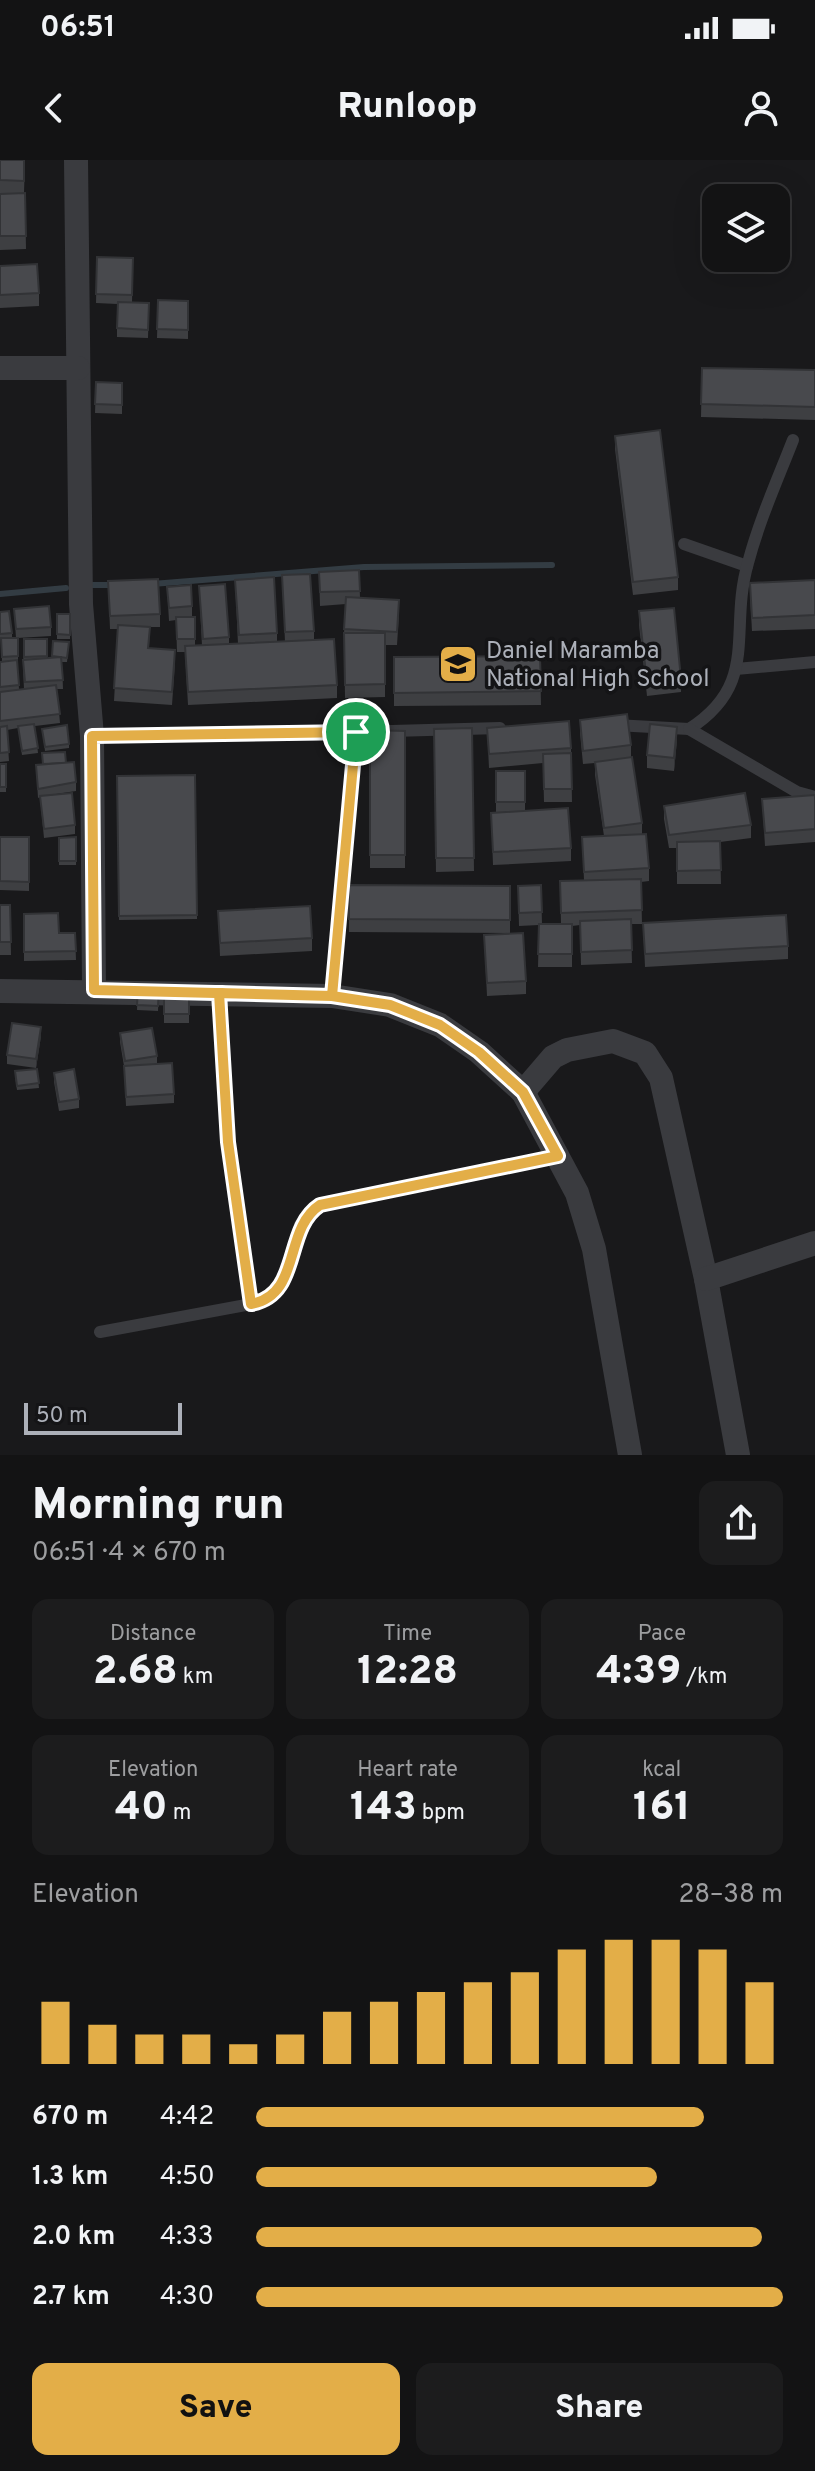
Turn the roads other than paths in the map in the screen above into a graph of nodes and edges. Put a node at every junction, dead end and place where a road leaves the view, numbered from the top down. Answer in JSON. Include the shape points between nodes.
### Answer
{"nodes":[{"id":1,"x":76,"y":160,"type":"edge"},
{"id":2,"x":0,"y":368,"type":"edge"},
{"id":3,"x":78,"y":368,"type":"junction"},
{"id":4,"x":793,"y":440,"type":"dead end"},
{"id":5,"x":684,"y":544,"type":"dead end"},
{"id":6,"x":747,"y":566,"type":"junction"},
{"id":7,"x":815,"y":662,"type":"edge"},
{"id":8,"x":736,"y":669,"type":"junction"},
{"id":9,"x":602,"y":725,"type":"edge"},
{"id":10,"x":520,"y":727,"type":"edge"},
{"id":11,"x":689,"y":729,"type":"junction"},
{"id":12,"x":356,"y":732,"type":"junction"},
{"id":13,"x":92,"y":736,"type":"junction"},
{"id":14,"x":815,"y":797,"type":"edge"},
{"id":15,"x":94,"y":990,"type":"junction"},
{"id":16,"x":0,"y":991,"type":"edge"},
{"id":17,"x":219,"y":993,"type":"junction"},
{"id":18,"x":332,"y":996,"type":"junction"},
{"id":19,"x":523,"y":1092,"type":"junction"},
{"id":20,"x":558,"y":1156,"type":"junction"},
{"id":21,"x":815,"y":1243,"type":"edge"},
{"id":22,"x":706,"y":1279,"type":"junction"},
{"id":23,"x":251,"y":1304,"type":"junction"},
{"id":24,"x":100,"y":1332,"type":"dead end"},
{"id":25,"x":630,"y":1455,"type":"edge"},
{"id":26,"x":738,"y":1455,"type":"edge"}],
"edges":[{"from":1,"to":3,"type":"street"},
{"from":2,"to":3,"type":"street"},
{"from":3,"to":13,"type":"street","via":[[81,604]]},
{"from":4,"to":6,"type":"lane"},
{"from":5,"to":6,"type":"lane"},
{"from":6,"to":8,"type":"lane"},
{"from":7,"to":8,"type":"lane"},
{"from":8,"to":11,"type":"lane","via":[[722,703]]},
{"from":9,"to":11,"type":"lane"},
{"from":10,"to":12,"type":"lane"},
{"from":11,"to":14,"type":"lane","via":[[797,792]]},
{"from":12,"to":13,"type":"lane"},
{"from":12,"to":18,"type":"lane"},
{"from":13,"to":15,"type":"street"},
{"from":15,"to":16,"type":"street"},
{"from":15,"to":17,"type":"street"},
{"from":17,"to":18,"type":"street"},
{"from":17,"to":23,"type":"lane","via":[[228,1142]]},
{"from":18,"to":19,"type":"street","via":[[390,1005],[440,1025]]},
{"from":19,"to":20,"type":"street"},
{"from":19,"to":22,"type":"street","via":[[553,1057],[567,1050],[613,1041],[645,1053],[661,1078]]},
{"from":20,"to":23,"type":"lane","via":[[320,1205],[300,1225],[284,1282],[262,1302]]},
{"from":20,"to":25,"type":"street","via":[[577,1193],[594,1249]]},
{"from":21,"to":22,"type":"street"},
{"from":22,"to":26,"type":"street"},
{"from":23,"to":24,"type":"lane"}]}
